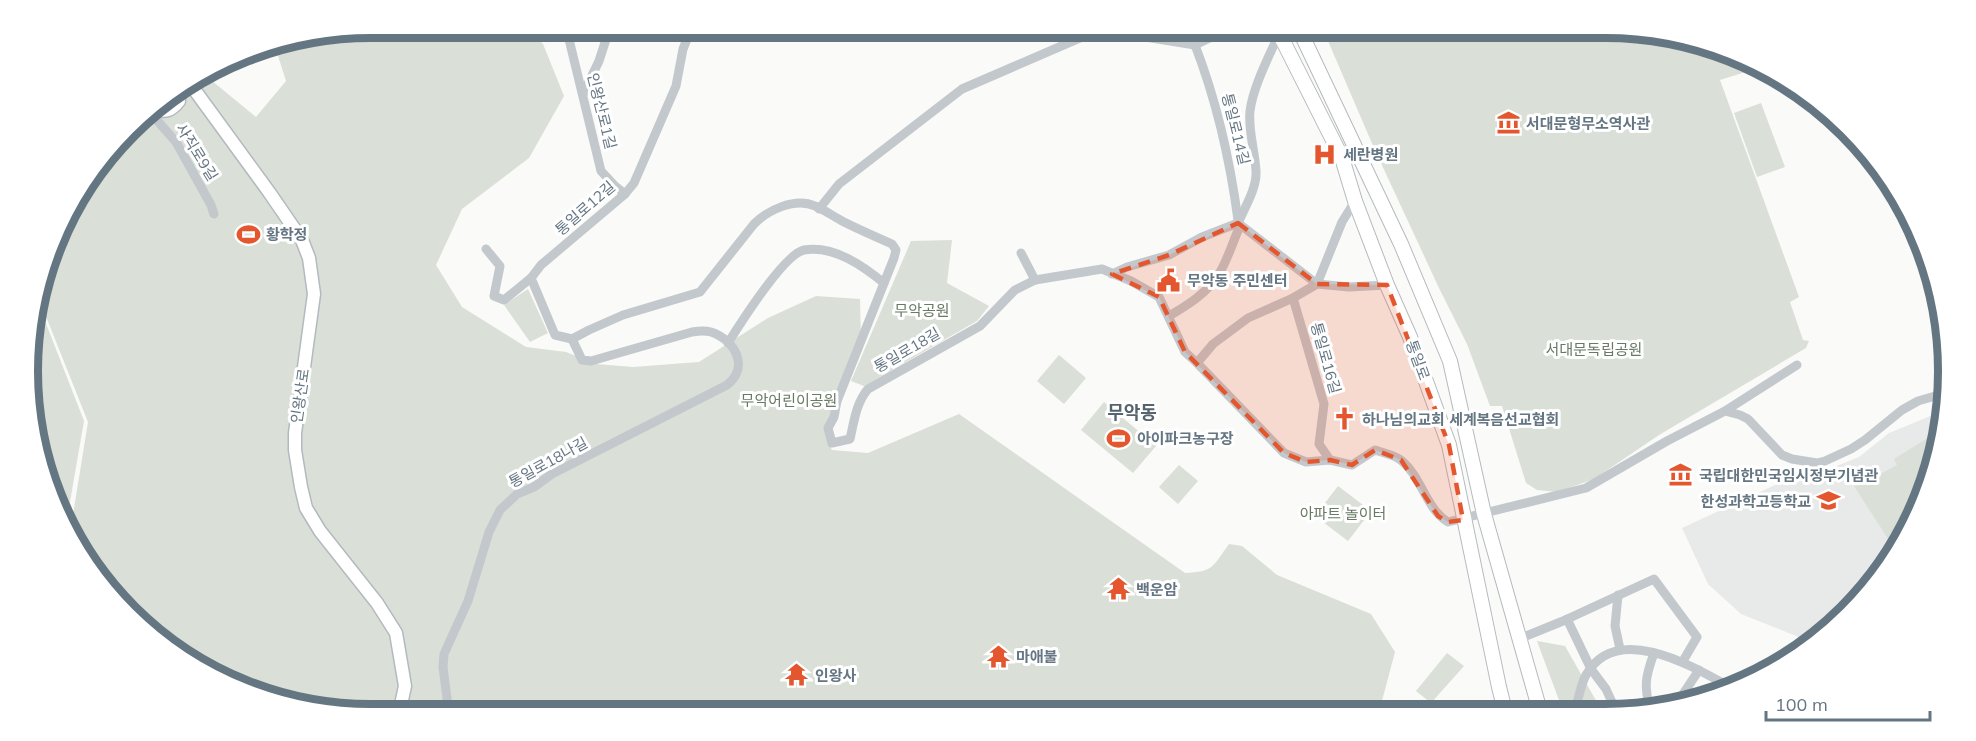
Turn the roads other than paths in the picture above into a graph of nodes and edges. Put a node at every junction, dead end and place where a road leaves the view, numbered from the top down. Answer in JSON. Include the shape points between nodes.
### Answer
{"nodes":[{"id":1,"x":568,"y":38,"type":"edge"},
{"id":2,"x":606,"y":38,"type":"edge"},
{"id":3,"x":688,"y":38,"type":"edge"},
{"id":4,"x":1072,"y":38,"type":"edge"},
{"id":5,"x":1152,"y":38,"type":"edge"},
{"id":6,"x":1210,"y":38,"type":"edge"},
{"id":7,"x":1275,"y":38,"type":"edge"},
{"id":8,"x":1282,"y":38,"type":"edge"},
{"id":9,"x":1303,"y":38,"type":"edge"},
{"id":10,"x":1195,"y":45,"type":"junction"},
{"id":11,"x":194,"y":89,"type":"edge"},
{"id":12,"x":583,"y":94,"type":"junction"},
{"id":13,"x":179,"y":98,"type":"edge"},
{"id":14,"x":162,"y":111,"type":"edge"},
{"id":15,"x":155,"y":117,"type":"edge"},
{"id":16,"x":625,"y":194,"type":"junction"},
{"id":17,"x":1355,"y":201,"type":"junction"},
{"id":18,"x":819,"y":209,"type":"junction"},
{"id":19,"x":214,"y":214,"type":"dead end"},
{"id":20,"x":1239,"y":224,"type":"junction"},
{"id":21,"x":486,"y":249,"type":"dead end"},
{"id":22,"x":1021,"y":253,"type":"dead end"},
{"id":23,"x":1112,"y":274,"type":"junction"},
{"id":24,"x":531,"y":278,"type":"junction"},
{"id":25,"x":1035,"y":280,"type":"junction"},
{"id":26,"x":884,"y":283,"type":"junction"},
{"id":27,"x":1317,"y":284,"type":"junction"},
{"id":28,"x":1387,"y":285,"type":"junction"},
{"id":29,"x":1293,"y":298,"type":"junction"},
{"id":30,"x":1169,"y":316,"type":"junction"},
{"id":31,"x":572,"y":339,"type":"junction"},
{"id":32,"x":728,"y":343,"type":"junction"},
{"id":33,"x":1197,"y":363,"type":"junction"},
{"id":34,"x":1797,"y":365,"type":"dead end"},
{"id":35,"x":1938,"y":395,"type":"edge"},
{"id":36,"x":1725,"y":411,"type":"junction"},
{"id":37,"x":1329,"y":460,"type":"junction"},
{"id":38,"x":1484,"y":514,"type":"junction"},
{"id":39,"x":1463,"y":520,"type":"junction"},
{"id":40,"x":1618,"y":595,"type":"junction"},
{"id":41,"x":1567,"y":619,"type":"junction"},
{"id":42,"x":1519,"y":639,"type":"junction"},
{"id":43,"x":1620,"y":649,"type":"junction"},
{"id":44,"x":1654,"y":653,"type":"junction"},
{"id":45,"x":1683,"y":661,"type":"junction"},
{"id":46,"x":1591,"y":669,"type":"junction"},
{"id":47,"x":1699,"y":670,"type":"junction"},
{"id":48,"x":1722,"y":682,"type":"edge"},
{"id":49,"x":1683,"y":694,"type":"edge"},
{"id":50,"x":1648,"y":701,"type":"edge"},
{"id":51,"x":401,"y":704,"type":"edge"},
{"id":52,"x":448,"y":704,"type":"edge"},
{"id":53,"x":1503,"y":704,"type":"edge"},
{"id":54,"x":1538,"y":704,"type":"edge"},
{"id":55,"x":1577,"y":704,"type":"edge"},
{"id":56,"x":1612,"y":704,"type":"edge"}],
"edges":[{"from":1,"to":12,"type":"street","name":"인왕산로1길"},
{"from":2,"to":12,"type":"street"},
{"from":3,"to":16,"type":"street","name":"통일로12길","via":[[676,86],[634,183]]},
{"from":4,"to":18,"type":"street","via":[[962,89],[839,184]]},
{"from":5,"to":10,"type":"street"},
{"from":6,"to":10,"type":"street"},
{"from":7,"to":20,"type":"street","name":"통일로14길","via":[[1251,106],[1255,183]]},
{"from":8,"to":17,"type":"main road","name":"통일로","via":[[1342,158]]},
{"from":9,"to":38,"type":"main road","name":"통일로","via":[[1401,244],[1449,361]]},
{"from":10,"to":20,"type":"street","name":"통일로14길","via":[[1218,117]]},
{"from":11,"to":51,"type":"street","name":"인왕산로","via":[[302,240],[309,258],[314,294],[295,433],[301,487],[306,508],[320,531],[396,633],[405,686]]},
{"from":12,"to":16,"type":"street","name":"인왕산로1길","via":[[601,171]]},
{"from":13,"to":14,"type":"street","via":[[172,109]]},
{"from":15,"to":19,"type":"street","name":"사직로9길","via":[[176,142]]},
{"from":16,"to":24,"type":"street","name":"통일로12길","via":[[541,265]]},
{"from":17,"to":27,"type":"street","via":[[1342,222]]},
{"from":17,"to":28,"type":"main road","name":"통일로"},
{"from":18,"to":26,"type":"street","name":"통일로18길","via":[[892,244],[896,250]]},
{"from":18,"to":31,"type":"street","name":"통일로18길","via":[[808,204],[775,208],[754,224],[700,292],[623,315]]},
{"from":20,"to":23,"type":"street","via":[[1202,237],[1169,255]]},
{"from":20,"to":27,"type":"street"},
{"from":20,"to":30,"type":"street","name":"통일로14길","via":[[1220,273],[1193,301]]},
{"from":21,"to":24,"type":"street","name":"통일로12길","via":[[500,266],[494,296],[504,300]]},
{"from":22,"to":25,"type":"street"},
{"from":23,"to":25,"type":"street","name":"통일로18길","via":[[1102,269]]},
{"from":23,"to":30,"type":"street","name":"통일로18길","via":[[1159,297]]},
{"from":24,"to":31,"type":"street","via":[[555,335]]},
{"from":25,"to":26,"type":"street","name":"통일로18길","via":[[1015,290],[980,326],[868,389],[850,440],[832,443],[828,428]]},
{"from":26,"to":32,"type":"street","via":[[865,267],[841,255],[802,250],[772,278]]},
{"from":27,"to":28,"type":"street"},
{"from":27,"to":29,"type":"street"},
{"from":28,"to":39,"type":"main road","name":"통일로","via":[[1449,445]]},
{"from":29,"to":33,"type":"street","via":[[1248,318],[1213,344]]},
{"from":29,"to":37,"type":"street","name":"통일로16길","via":[[1324,404],[1319,444]]},
{"from":30,"to":33,"type":"street","name":"통일로18길","via":[[1185,352]]},
{"from":31,"to":32,"type":"street","via":[[582,360],[591,361],[702,330]]},
{"from":32,"to":52,"type":"street","name":"통일로18나길","via":[[735,350],[739,369],[727,385],[552,474],[534,488],[517,494],[500,510],[489,532],[468,601],[444,654]]},
{"from":33,"to":37,"type":"street","name":"통일로18길","via":[[1284,453],[1306,462]]},
{"from":34,"to":36,"type":"street"},
{"from":35,"to":36,"type":"street","via":[[1918,401],[1851,449],[1817,463],[1782,455],[1749,419]]},
{"from":36,"to":38,"type":"street","via":[[1586,488]]},
{"from":37,"to":39,"type":"street","name":"통일로18길","via":[[1352,465],[1375,450],[1401,460],[1438,516],[1448,522]]},
{"from":38,"to":39,"type":"street"},
{"from":38,"to":42,"type":"main road","name":"통일로"},
{"from":39,"to":53,"type":"main road","name":"통일로"},
{"from":40,"to":41,"type":"street"},
{"from":40,"to":43,"type":"street","via":[[1615,626]]},
{"from":40,"to":45,"type":"street","via":[[1654,579],[1697,637]]},
{"from":41,"to":42,"type":"street"},
{"from":41,"to":46,"type":"street"},
{"from":42,"to":54,"type":"main road","name":"통일로"},
{"from":43,"to":44,"type":"street"},
{"from":43,"to":46,"type":"street","via":[[1598,660]]},
{"from":44,"to":45,"type":"street"},
{"from":44,"to":50,"type":"street","via":[[1646,677]]},
{"from":45,"to":47,"type":"street"},
{"from":46,"to":55,"type":"street"},
{"from":46,"to":56,"type":"street"},
{"from":47,"to":48,"type":"street"},
{"from":47,"to":49,"type":"street"}]}
